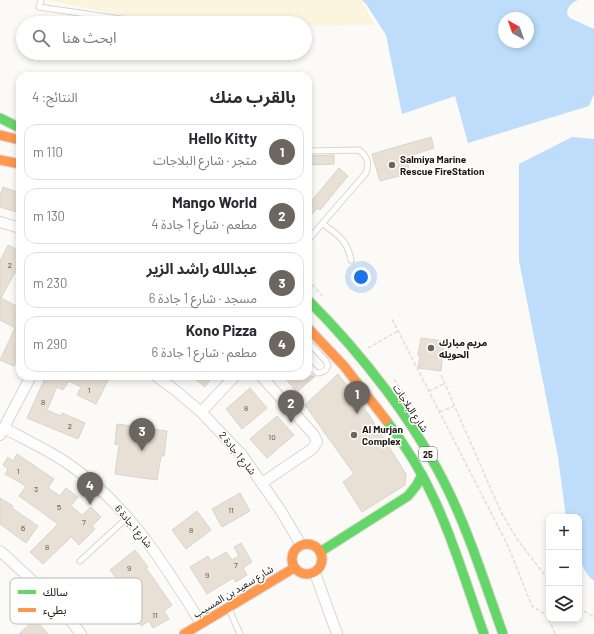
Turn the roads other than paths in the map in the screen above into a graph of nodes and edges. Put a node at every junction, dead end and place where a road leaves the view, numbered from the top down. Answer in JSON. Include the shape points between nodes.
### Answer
{"nodes":[{"id":1,"x":40,"y":0,"type":"edge"},
{"id":2,"x":101,"y":16,"type":"edge"},
{"id":3,"x":0,"y":118,"type":"edge"},
{"id":4,"x":16,"y":126,"type":"edge"},
{"id":5,"x":0,"y":135,"type":"edge"},
{"id":6,"x":16,"y":139,"type":"edge"},
{"id":7,"x":312,"y":151,"type":"edge"},
{"id":8,"x":3,"y":161,"type":"edge"},
{"id":9,"x":16,"y":163,"type":"edge"},
{"id":10,"x":0,"y":222,"type":"edge"},
{"id":11,"x":323,"y":224,"type":"junction"},
{"id":12,"x":16,"y":227,"type":"edge"},
{"id":13,"x":312,"y":236,"type":"edge"},
{"id":14,"x":350,"y":260,"type":"dead end"},
{"id":15,"x":312,"y":299,"type":"edge"},
{"id":16,"x":312,"y":304,"type":"edge"},
{"id":17,"x":325,"y":317,"type":"junction"},
{"id":18,"x":312,"y":332,"type":"edge"},
{"id":19,"x":312,"y":346,"type":"edge"},
{"id":20,"x":312,"y":369,"type":"edge"},
{"id":21,"x":29,"y":380,"type":"edge"},
{"id":22,"x":161,"y":380,"type":"edge"},
{"id":23,"x":231,"y":380,"type":"edge"},
{"id":24,"x":265,"y":380,"type":"edge"},
{"id":25,"x":201,"y":412,"type":"junction"},
{"id":26,"x":1,"y":430,"type":"edge"},
{"id":27,"x":422,"y":475,"type":"junction"},
{"id":28,"x":262,"y":483,"type":"junction"},
{"id":29,"x":408,"y":496,"type":"junction"},
{"id":30,"x":435,"y":500,"type":"junction"},
{"id":31,"x":128,"y":517,"type":"junction"},
{"id":32,"x":301,"y":545,"type":"junction"},
{"id":33,"x":0,"y":551,"type":"edge"},
{"id":34,"x":320,"y":552,"type":"junction"},
{"id":35,"x":80,"y":561,"type":"dead end"},
{"id":36,"x":294,"y":568,"type":"junction"},
{"id":37,"x":315,"y":573,"type":"junction"},
{"id":38,"x":30,"y":578,"type":"edge"},
{"id":39,"x":491,"y":601,"type":"junction"},
{"id":40,"x":228,"y":607,"type":"junction"},
{"id":41,"x":202,"y":623,"type":"junction"},
{"id":42,"x":73,"y":624,"type":"edge"},
{"id":43,"x":81,"y":634,"type":"edge"},
{"id":44,"x":184,"y":634,"type":"edge"},
{"id":45,"x":240,"y":634,"type":"edge"},
{"id":46,"x":337,"y":634,"type":"edge"},
{"id":47,"x":484,"y":634,"type":"edge"},
{"id":48,"x":503,"y":634,"type":"edge"},
{"id":49,"x":509,"y":634,"type":"edge"}],
"edges":[{"from":1,"to":2,"type":"lane","via":[[40,7]]},
{"from":3,"to":4,"type":"main road"},
{"from":5,"to":6,"type":"main road"},
{"from":7,"to":11,"type":"lane","via":[[359,150],[366,155],[368,165],[366,173]]},
{"from":8,"to":9,"type":"main road"},
{"from":10,"to":12,"type":"street"},
{"from":11,"to":13,"type":"lane"},
{"from":11,"to":14,"type":"lane","via":[[339,235],[348,249]]},
{"from":15,"to":17,"type":"lane"},
{"from":16,"to":17,"type":"main road","name":"شارع البلاجات","number":"25"},
{"from":17,"to":39,"type":"main road","name":"شارع البلاجات","number":"25","via":[[380,381],[432,460],[461,519]]},
{"from":18,"to":27,"type":"main road","number":"25","via":[[364,390]]},
{"from":19,"to":20,"type":"lane","via":[[328,366],[321,373]]},
{"from":21,"to":26,"type":"street"},
{"from":22,"to":25,"type":"street","name":"شارع 1 جادة 2"},
{"from":23,"to":25,"type":"street"},
{"from":24,"to":28,"type":"street","via":[[314,435],[317,442],[312,449]]},
{"from":25,"to":28,"type":"street","name":"شارع 1 جادة 2","via":[[242,455]]},
{"from":26,"to":31,"type":"street","name":"شارع 1 جادة 6","via":[[69,464]]},
{"from":27,"to":29,"type":"main road"},
{"from":27,"to":30,"type":"main road","number":"25"},
{"from":28,"to":32,"type":"street","name":"شارع 1 جادة 2","via":[[282,511]]},
{"from":29,"to":30,"type":"main road","via":[[422,496]]},
{"from":29,"to":34,"type":"main road"},
{"from":30,"to":47,"type":"main road","number":"25"},
{"from":31,"to":35,"type":"lane"},
{"from":31,"to":41,"type":"street","name":"شارع 1 جادة 6","via":[[154,549]]},
{"from":32,"to":34,"type":"main road","via":[[310,544]]},
{"from":32,"to":36,"type":"main road","via":[[292,555]]},
{"from":33,"to":38,"type":"street"},
{"from":34,"to":37,"type":"main road","via":[[322,563]]},
{"from":36,"to":37,"type":"main road","via":[[307,575]]},
{"from":36,"to":40,"type":"main road","name":"شارع سعيد بن المسيب"},
{"from":37,"to":46,"type":"street"},
{"from":39,"to":48,"type":"main road","name":"شارع البلاجات","number":"25"},
{"from":39,"to":49,"type":"lane"},
{"from":40,"to":41,"type":"main road","name":"شارع سعيد بن المسيب"},
{"from":40,"to":45,"type":"lane"},
{"from":41,"to":44,"type":"main road","name":"شارع سعيد بن المسيب"},
{"from":42,"to":43,"type":"street"}]}
